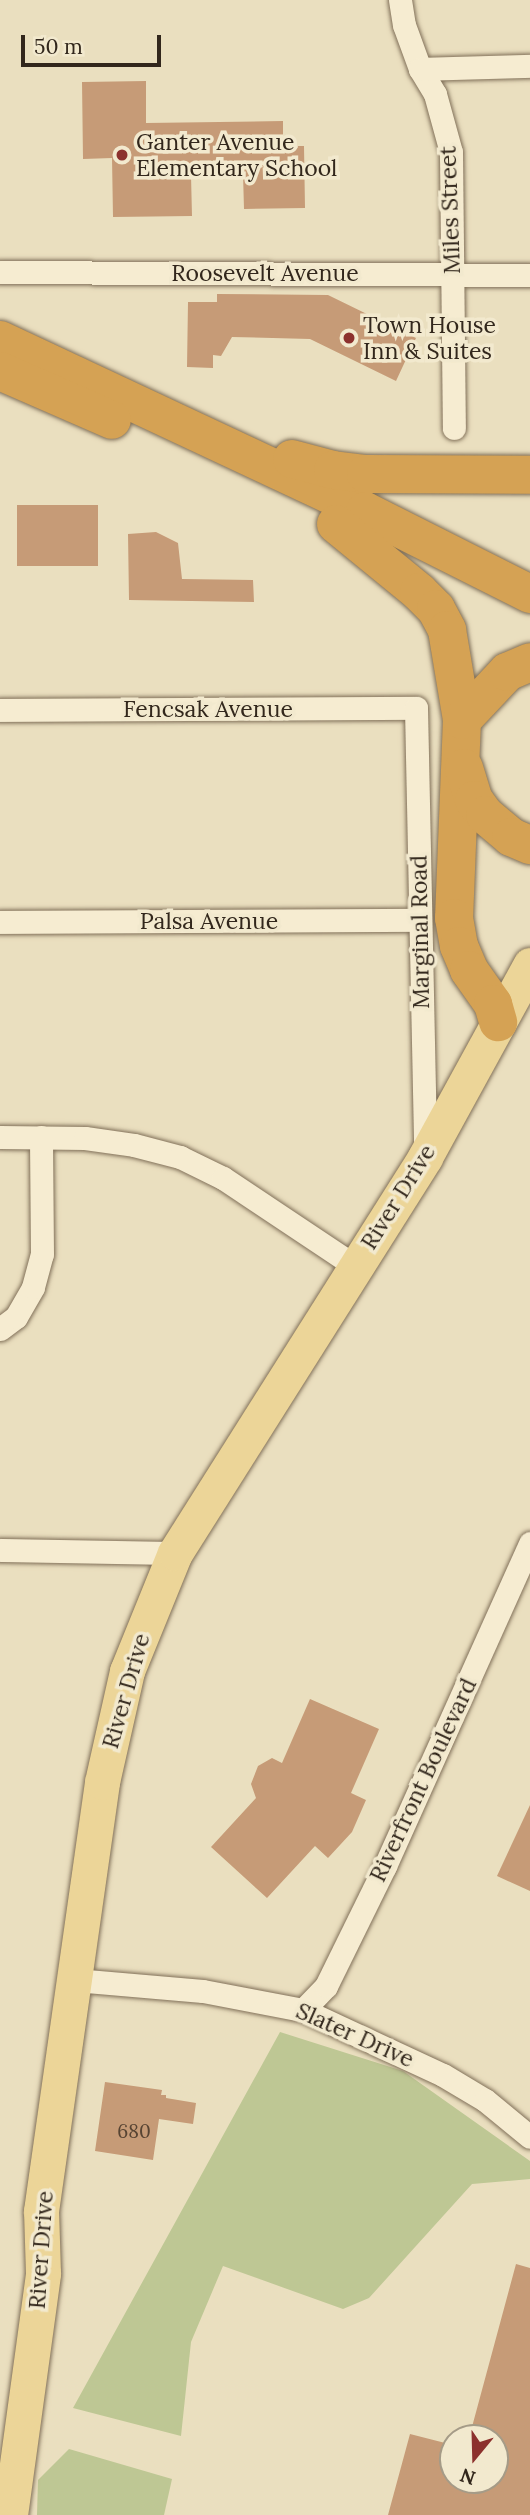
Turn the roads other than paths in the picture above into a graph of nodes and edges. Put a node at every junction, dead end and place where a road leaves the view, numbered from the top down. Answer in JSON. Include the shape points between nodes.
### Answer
{"nodes":[{"id":1,"x":400,"y":0,"type":"edge"},
{"id":2,"x":530,"y":66,"type":"edge"},
{"id":3,"x":420,"y":69,"type":"junction"},
{"id":4,"x":0,"y":272,"type":"edge"},
{"id":5,"x":452,"y":275,"type":"junction"},
{"id":6,"x":530,"y":275,"type":"edge"},
{"id":7,"x":0,"y":340,"type":"edge"},
{"id":8,"x":0,"y":371,"type":"edge"},
{"id":9,"x":454,"y":428,"type":"dead end"},
{"id":10,"x":223,"y":443,"type":"junction"},
{"id":11,"x":530,"y":475,"type":"edge"},
{"id":12,"x":337,"y":524,"type":"junction"},
{"id":13,"x":530,"y":594,"type":"edge"},
{"id":14,"x":530,"y":621,"type":"edge"},
{"id":15,"x":530,"y":662,"type":"edge"},
{"id":16,"x":416,"y":708,"type":"joint"},
{"id":17,"x":0,"y":710,"type":"edge"},
{"id":18,"x":462,"y":720,"type":"junction"},
{"id":19,"x":461,"y":759,"type":"junction"},
{"id":20,"x":530,"y":845,"type":"edge"},
{"id":21,"x":419,"y":920,"type":"junction"},
{"id":22,"x":0,"y":922,"type":"edge"},
{"id":23,"x":530,"y":965,"type":"edge"},
{"id":24,"x":498,"y":1022,"type":"junction"},
{"id":25,"x":0,"y":1137,"type":"edge"},
{"id":26,"x":41,"y":1137,"type":"junction"},
{"id":27,"x":425,"y":1157,"type":"junction"},
{"id":28,"x":355,"y":1266,"type":"junction"},
{"id":29,"x":0,"y":1329,"type":"edge"},
{"id":30,"x":530,"y":1543,"type":"edge"},
{"id":31,"x":0,"y":1550,"type":"edge"},
{"id":32,"x":176,"y":1553,"type":"junction"},
{"id":33,"x":522,"y":1585,"type":"edge"},
{"id":34,"x":75,"y":1980,"type":"junction"},
{"id":35,"x":303,"y":2010,"type":"junction"},
{"id":36,"x":530,"y":2137,"type":"edge"},
{"id":37,"x":10,"y":2515,"type":"edge"}],
"edges":[{"from":1,"to":3,"type":"street","name":"Miles Street"},
{"from":2,"to":3,"type":"street"},
{"from":3,"to":5,"type":"street","name":"Miles Street","via":[[435,94],[451,152]]},
{"from":4,"to":5,"type":"street","name":"Roosevelt Avenue"},
{"from":5,"to":6,"type":"street","name":"Roosevelt Avenue"},
{"from":5,"to":9,"type":"street","name":"Miles Street"},
{"from":7,"to":10,"type":"highway"},
{"from":8,"to":12,"type":"highway"},
{"from":10,"to":11,"type":"highway","via":[[366,474]]},
{"from":10,"to":13,"type":"highway"},
{"from":12,"to":14,"type":"highway"},
{"from":12,"to":18,"type":"highway","via":[[436,609],[452,649]]},
{"from":15,"to":18,"type":"highway","via":[[507,672]]},
{"from":16,"to":17,"type":"street","name":"Fencsak Avenue"},
{"from":16,"to":21,"type":"street","name":"Marginal Road"},
{"from":18,"to":19,"type":"highway"},
{"from":19,"to":20,"type":"highway","via":[[474,800],[485,815]]},
{"from":19,"to":24,"type":"highway","via":[[454,918],[469,970],[493,1004]]},
{"from":21,"to":22,"type":"street","name":"Palsa Avenue"},
{"from":21,"to":27,"type":"street","name":"Marginal Road"},
{"from":23,"to":24,"type":"main road","name":"River Drive"},
{"from":24,"to":27,"type":"main road","name":"River Drive"},
{"from":25,"to":26,"type":"street"},
{"from":26,"to":28,"type":"street","via":[[134,1145],[180,1157],[223,1178]]},
{"from":26,"to":29,"type":"street","via":[[42,1254],[33,1287],[16,1317]]},
{"from":27,"to":28,"type":"main road","name":"River Drive"},
{"from":28,"to":32,"type":"main road","name":"River Drive"},
{"from":30,"to":33,"type":"street","name":"Riverfront Boulevard"},
{"from":31,"to":32,"type":"street"},
{"from":32,"to":34,"type":"main road","name":"River Drive","via":[[127,1671],[113,1724]]},
{"from":33,"to":35,"type":"street","name":"Riverfront Boulevard","via":[[326,1986]]},
{"from":34,"to":35,"type":"street","name":"Slater Drive","via":[[225,1994]]},
{"from":34,"to":37,"type":"main road","name":"River Drive","via":[[41,2211],[43,2273]]},
{"from":35,"to":36,"type":"street","name":"Slater Drive","via":[[443,2075],[485,2100]]}]}
